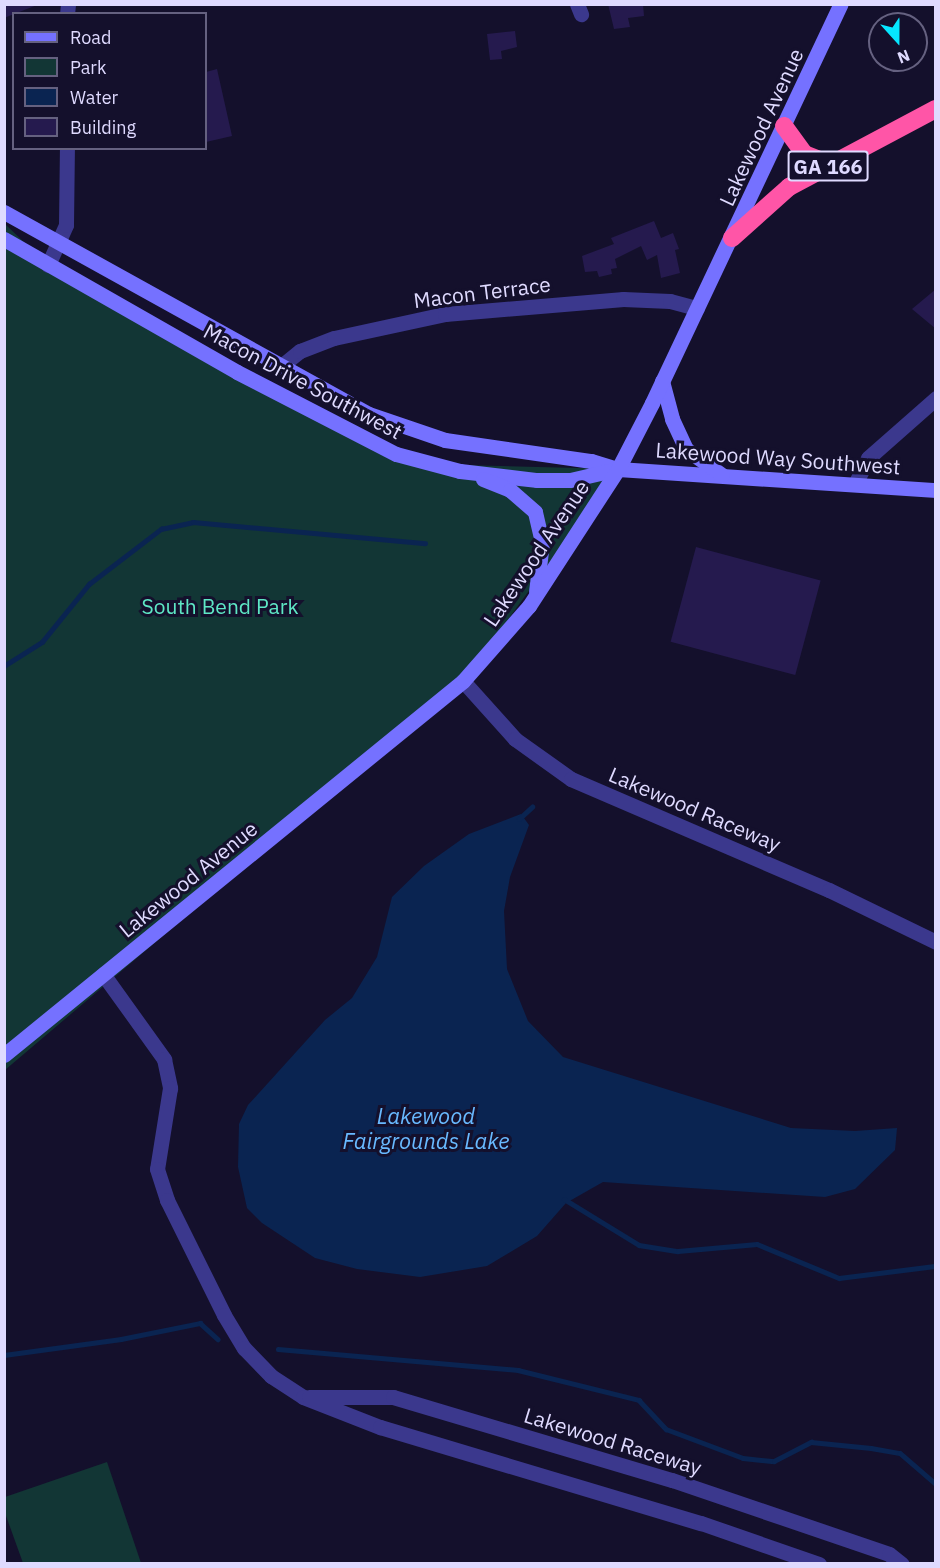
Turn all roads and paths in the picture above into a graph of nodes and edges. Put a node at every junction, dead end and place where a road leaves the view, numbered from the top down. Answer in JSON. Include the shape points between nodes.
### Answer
{"nodes":[{"id":1,"x":841,"y":4,"type":"edge"},
{"id":2,"x":936,"y":109,"type":"edge"},
{"id":3,"x":784,"y":126,"type":"junction"},
{"id":4,"x":68,"y":150,"type":"edge"},
{"id":5,"x":841,"y":159,"type":"junction"},
{"id":6,"x":4,"y":212,"type":"edge"},
{"id":7,"x":732,"y":238,"type":"junction"},
{"id":8,"x":4,"y":239,"type":"edge"},
{"id":9,"x":59,"y":242,"type":"junction"},
{"id":10,"x":48,"y":265,"type":"junction"},
{"id":11,"x":698,"y":308,"type":"junction"},
{"id":12,"x":280,"y":367,"type":"junction"},
{"id":13,"x":662,"y":381,"type":"junction"},
{"id":14,"x":936,"y":399,"type":"edge"},
{"id":15,"x":618,"y":469,"type":"junction"},
{"id":16,"x":460,"y":471,"type":"junction"},
{"id":17,"x":722,"y":475,"type":"junction"},
{"id":18,"x":855,"y":482,"type":"junction"},
{"id":19,"x":936,"y":490,"type":"edge"},
{"id":20,"x":534,"y":598,"type":"junction"},
{"id":21,"x":463,"y":681,"type":"junction"},
{"id":22,"x":936,"y":942,"type":"edge"},
{"id":23,"x":103,"y":974,"type":"junction"},
{"id":24,"x":4,"y":1055,"type":"edge"},
{"id":25,"x":303,"y":1397,"type":"junction"},
{"id":26,"x":819,"y":1563,"type":"edge"},
{"id":27,"x":902,"y":1563,"type":"edge"}],
"edges":[{"from":1,"to":3,"type":"main road","name":"Lakewood Avenue"},
{"from":2,"to":5,"type":"highway","number":"GA 166"},
{"from":3,"to":5,"type":"highway","via":[[804,154],[822,161]]},
{"from":3,"to":7,"type":"main road","name":"Lakewood Avenue"},
{"from":4,"to":9,"type":"street","via":[[69,207]]},
{"from":5,"to":7,"type":"highway","number":"GA 166","via":[[789,188]]},
{"from":6,"to":9,"type":"main road","name":"Macon Drive Southwest"},
{"from":7,"to":11,"type":"main road","name":"Lakewood Avenue"},
{"from":8,"to":10,"type":"main road","name":"Macon Drive Southwest"},
{"from":9,"to":10,"type":"street"},
{"from":9,"to":12,"type":"main road","name":"Macon Drive Southwest"},
{"from":10,"to":16,"type":"main road","name":"Macon Drive Southwest","via":[[358,437],[425,464]]},
{"from":11,"to":12,"type":"street","name":"Macon Terrace","via":[[670,301],[623,299],[445,314],[334,338],[300,351]]},
{"from":11,"to":13,"type":"main road","name":"Lakewood Avenue"},
{"from":12,"to":15,"type":"main road","name":"Macon Drive Southwest","via":[[369,414],[445,440],[591,461]]},
{"from":13,"to":15,"type":"main road","name":"Lakewood Avenue"},
{"from":13,"to":17,"type":"main road","via":[[672,419],[686,449]]},
{"from":14,"to":18,"type":"street","via":[[868,458]]},
{"from":15,"to":16,"type":"main road","name":"Macon Drive Southwest","via":[[570,480]]},
{"from":15,"to":17,"type":"main road","name":"Lakewood Way Southwest"},
{"from":15,"to":20,"type":"main road","name":"Lakewood Avenue"},
{"from":16,"to":20,"type":"main road","via":[[510,490],[535,512],[542,543]]},
{"from":17,"to":18,"type":"main road","name":"Lakewood Way Southwest"},
{"from":18,"to":19,"type":"main road","name":"Lakewood Way Southwest"},
{"from":20,"to":21,"type":"main road","name":"Lakewood Avenue"},
{"from":21,"to":22,"type":"street","name":"Lakewood Raceway","via":[[515,739],[571,778],[829,890]]},
{"from":21,"to":23,"type":"main road","name":"Lakewood Avenue"},
{"from":23,"to":24,"type":"main road","name":"Lakewood Avenue"},
{"from":23,"to":25,"type":"street","via":[[164,1059],[170,1088],[158,1169],[183,1238],[244,1348],[270,1376]]},
{"from":25,"to":26,"type":"street","via":[[380,1427],[701,1523]]},
{"from":25,"to":27,"type":"street","name":"Lakewood Raceway","via":[[393,1397],[672,1480],[889,1554]]}]}
